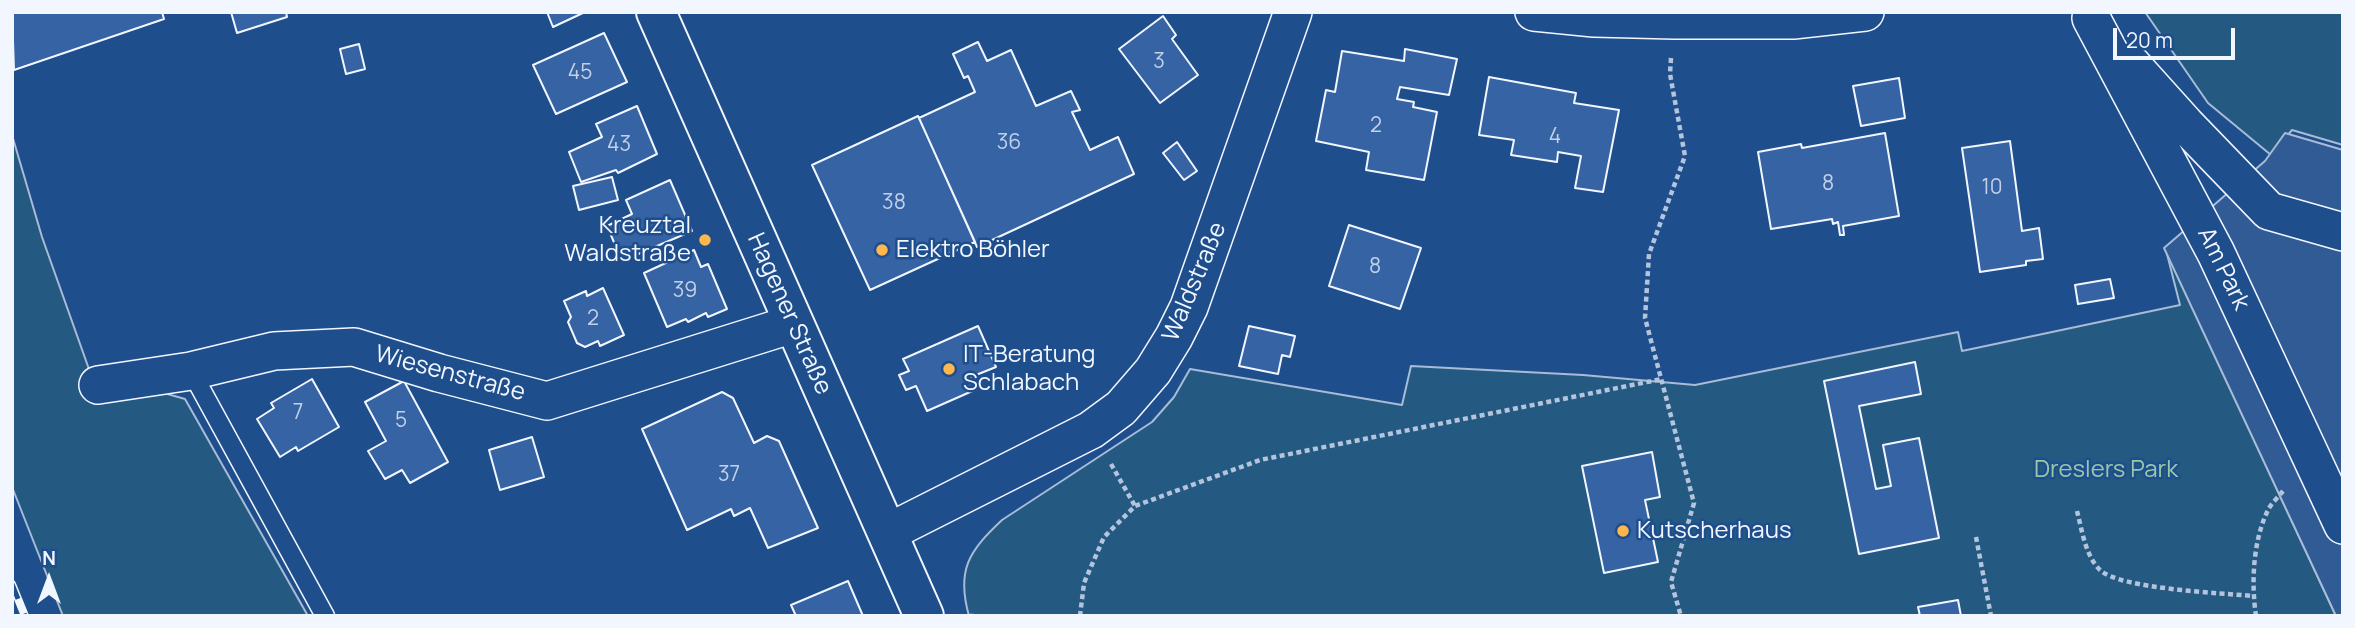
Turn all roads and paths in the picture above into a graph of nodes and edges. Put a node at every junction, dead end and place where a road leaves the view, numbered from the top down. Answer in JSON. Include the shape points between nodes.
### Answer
{"nodes":[{"id":1,"x":656,"y":12,"type":"edge"},
{"id":2,"x":1293,"y":12,"type":"edge"},
{"id":3,"x":1534,"y":12,"type":"edge"},
{"id":4,"x":1865,"y":12,"type":"edge"},
{"id":5,"x":2081,"y":15,"type":"edge"},
{"id":6,"x":1674,"y":20,"type":"junction"},
{"id":7,"x":2343,"y":232,"type":"edge"},
{"id":8,"x":793,"y":324,"type":"junction"},
{"id":9,"x":191,"y":371,"type":"junction"},
{"id":10,"x":1662,"y":379,"type":"junction"},
{"id":11,"x":98,"y":385,"type":"dead end"},
{"id":12,"x":1091,"y":430,"type":"junction"},
{"id":13,"x":2310,"y":458,"type":"junction"},
{"id":14,"x":1135,"y":506,"type":"junction"},
{"id":15,"x":2077,"y":511,"type":"dead end"},
{"id":16,"x":2343,"y":525,"type":"edge"},
{"id":17,"x":887,"y":533,"type":"junction"},
{"id":18,"x":1976,"y":537,"type":"dead end"},
{"id":19,"x":2253,"y":596,"type":"junction"},
{"id":20,"x":326,"y":616,"type":"edge"},
{"id":21,"x":924,"y":616,"type":"edge"},
{"id":22,"x":969,"y":616,"type":"edge"},
{"id":23,"x":978,"y":616,"type":"edge"},
{"id":24,"x":1080,"y":616,"type":"edge"},
{"id":25,"x":1681,"y":616,"type":"edge"},
{"id":26,"x":1991,"y":616,"type":"edge"},
{"id":27,"x":2256,"y":616,"type":"edge"}],
"edges":[{"from":1,"to":8,"type":"main road","name":"Hagener Straße"},
{"from":2,"to":12,"type":"street","name":"Waldstraße","via":[[1198,287],[1174,337],[1153,371],[1121,408]]},
{"from":3,"to":6,"type":"street"},
{"from":4,"to":6,"type":"street","via":[[1793,20]]},
{"from":5,"to":7,"type":"street","name":"Am Park","via":[[2269,211]]},
{"from":5,"to":13,"type":"street","name":"Am Park","via":[[2216,253]]},
{"from":6,"to":10,"type":"path","via":[[1670,74],[1685,156],[1649,254],[1645,318]]},
{"from":8,"to":9,"type":"street","name":"Wiesenstraße","via":[[548,401],[354,348],[274,351]]},
{"from":8,"to":17,"type":"main road","name":"Hagener Straße"},
{"from":9,"to":11,"type":"street","name":"Wiesenstraße"},
{"from":9,"to":20,"type":"lane"},
{"from":10,"to":14,"type":"path","via":[[1260,460]]},
{"from":10,"to":25,"type":"path","via":[[1694,503],[1671,582]]},
{"from":12,"to":14,"type":"path"},
{"from":12,"to":17,"type":"street","name":"Waldstraße"},
{"from":13,"to":16,"type":"street","name":"Am Park"},
{"from":13,"to":19,"type":"path","via":[[2270,507],[2258,539]]},
{"from":14,"to":24,"type":"path","via":[[1104,537],[1084,583]]},
{"from":15,"to":19,"type":"path","via":[[2092,560],[2103,573],[2154,586]]},
{"from":17,"to":21,"type":"main road","name":"Hagener Straße"},
{"from":18,"to":26,"type":"path"},
{"from":19,"to":27,"type":"path"},
{"from":22,"to":23,"type":"path"}]}
